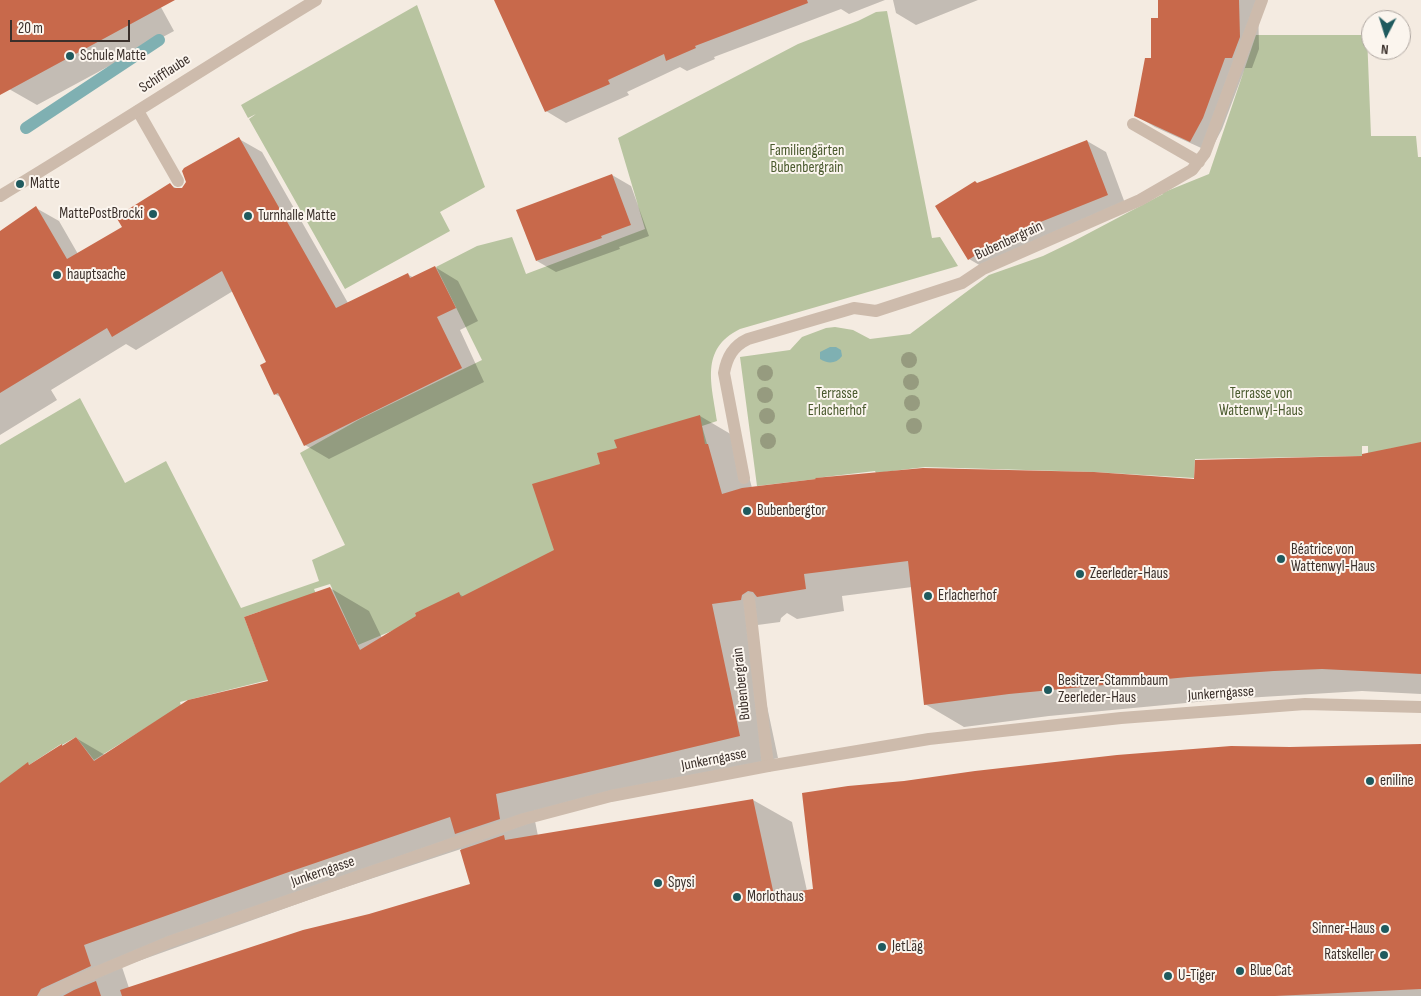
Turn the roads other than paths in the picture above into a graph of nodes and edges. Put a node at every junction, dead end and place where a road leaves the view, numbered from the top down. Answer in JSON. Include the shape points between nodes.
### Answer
{"nodes":[{"id":1,"x":316,"y":0,"type":"edge"},
{"id":2,"x":1262,"y":0,"type":"edge"},
{"id":3,"x":138,"y":111,"type":"junction"},
{"id":4,"x":1133,"y":124,"type":"dead end"},
{"id":5,"x":1199,"y":162,"type":"junction"},
{"id":6,"x":178,"y":181,"type":"dead end"},
{"id":7,"x":1,"y":193,"type":"edge"},
{"id":8,"x":744,"y":478,"type":"dead end"},
{"id":9,"x":748,"y":599,"type":"dead end"},
{"id":10,"x":1421,"y":707,"type":"edge"},
{"id":11,"x":768,"y":766,"type":"junction"},
{"id":12,"x":45,"y":996,"type":"edge"}],
"edges":[{"from":1,"to":3,"type":"street","name":"Schifflaube"},
{"from":2,"to":5,"type":"street","name":"Bubenbergrain"},
{"from":3,"to":6,"type":"street"},
{"from":3,"to":7,"type":"street","name":"Schifflaube"},
{"from":4,"to":5,"type":"street"},
{"from":5,"to":8,"type":"street","name":"Bubenbergrain","via":[[1192,170],[1140,200],[983,269],[962,283],[876,311],[854,308],[741,342],[728,356],[724,373],[728,426]]},
{"from":9,"to":11,"type":"street","name":"Bubenbergrain"},
{"from":10,"to":11,"type":"street","name":"Junkerngasse","via":[[1305,704],[1121,718],[929,739]]},
{"from":11,"to":12,"type":"street","name":"Junkerngasse","via":[[611,796],[524,819],[169,942]]}]}
